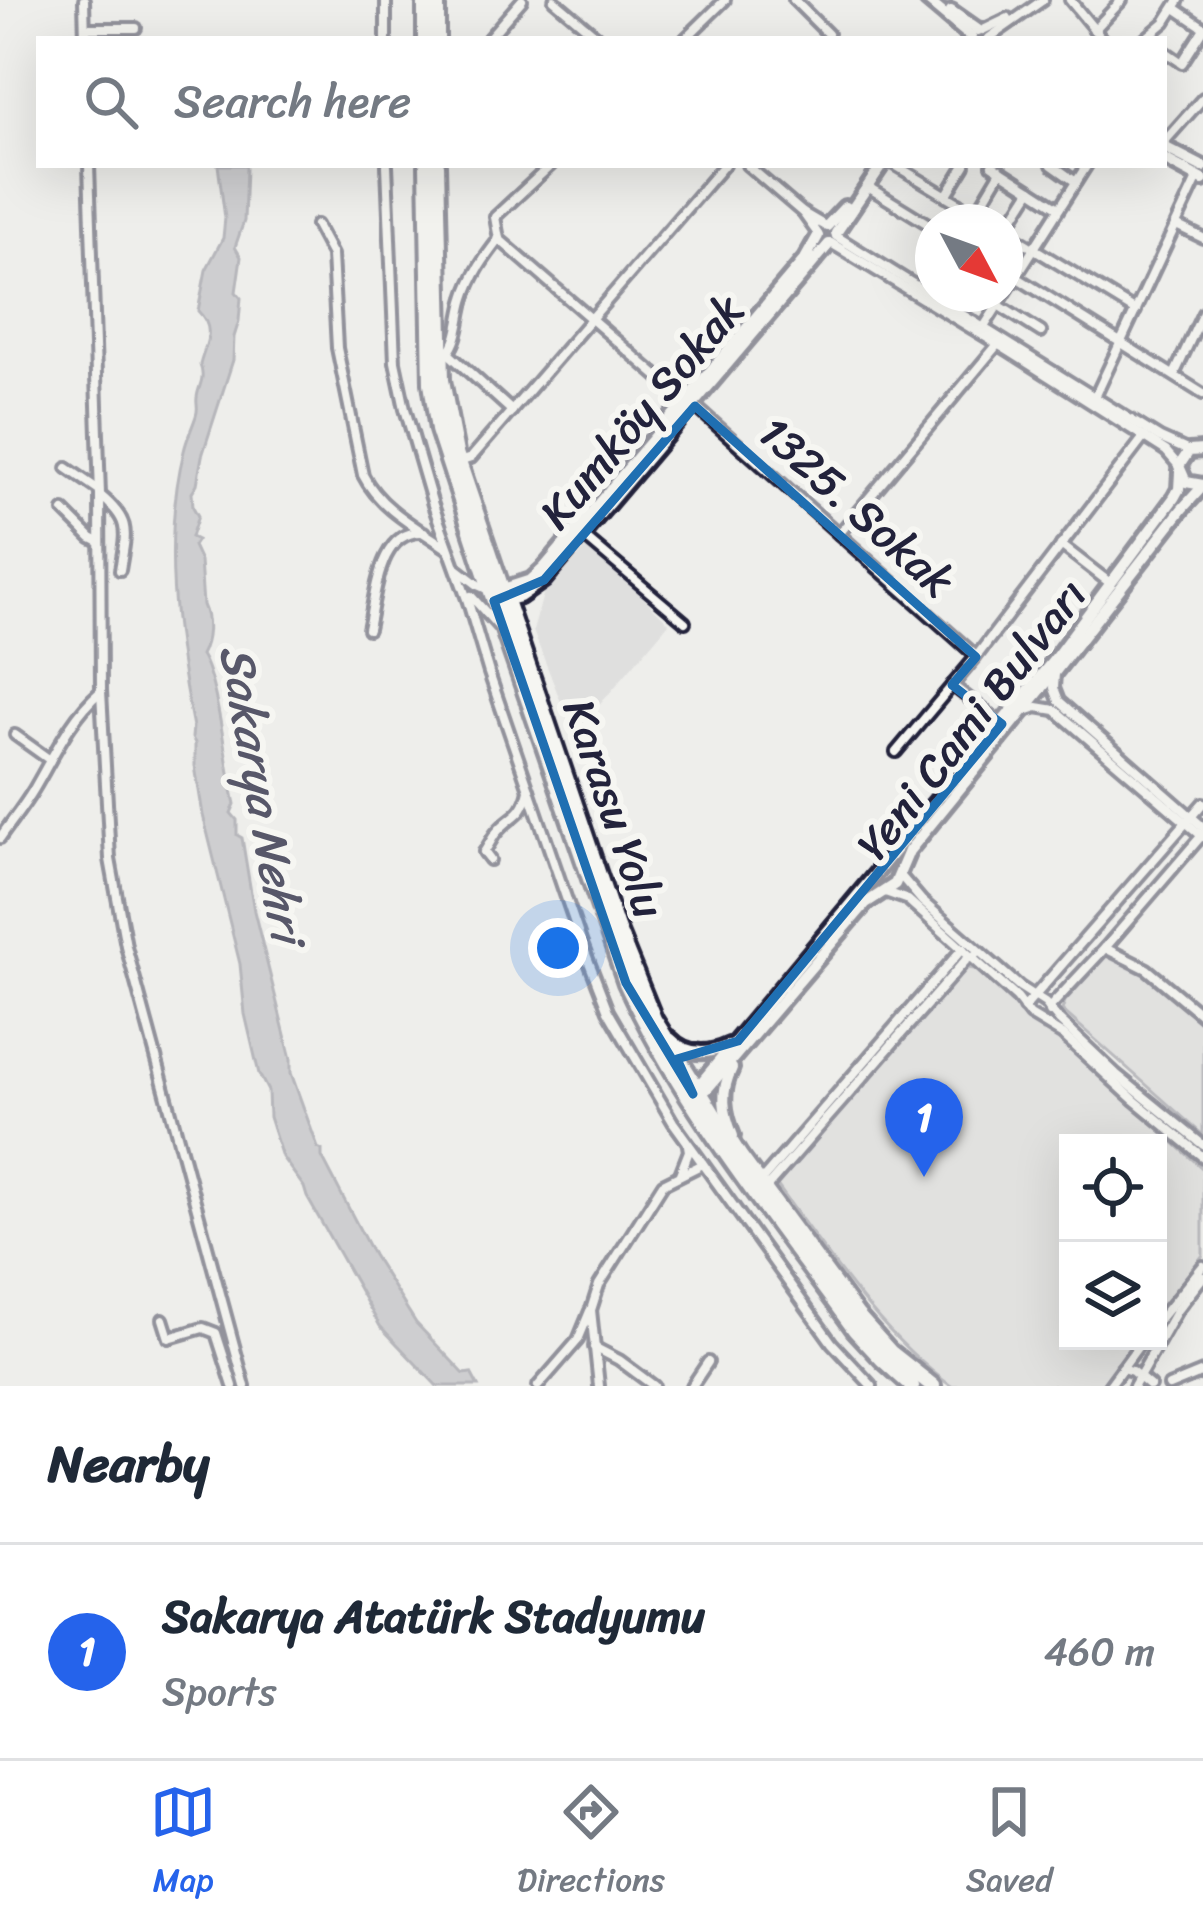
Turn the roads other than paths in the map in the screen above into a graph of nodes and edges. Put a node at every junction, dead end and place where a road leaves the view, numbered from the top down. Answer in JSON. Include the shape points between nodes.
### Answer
{"nodes":[{"id":1,"x":84,"y":0,"type":"edge"},
{"id":2,"x":386,"y":0,"type":"edge"},
{"id":3,"x":425,"y":0,"type":"edge"},
{"id":4,"x":436,"y":0,"type":"edge"},
{"id":5,"x":522,"y":0,"type":"edge"},
{"id":6,"x":554,"y":0,"type":"edge"},
{"id":7,"x":725,"y":0,"type":"edge"},
{"id":8,"x":794,"y":0,"type":"edge"},
{"id":9,"x":927,"y":0,"type":"edge"},
{"id":10,"x":938,"y":0,"type":"edge"},
{"id":11,"x":1043,"y":0,"type":"edge"},
{"id":12,"x":1070,"y":0,"type":"edge"},
{"id":13,"x":1123,"y":0,"type":"edge"},
{"id":14,"x":1177,"y":4,"type":"edge"},
{"id":15,"x":136,"y":28,"type":"dead end"},
{"id":16,"x":1203,"y":28,"type":"edge"},
{"id":17,"x":1094,"y":30,"type":"junction"},
{"id":18,"x":85,"y":33,"type":"edge"},
{"id":19,"x":828,"y":34,"type":"dead end"},
{"id":20,"x":386,"y":36,"type":"edge"},
{"id":21,"x":425,"y":36,"type":"edge"},
{"id":22,"x":437,"y":36,"type":"edge"},
{"id":23,"x":491,"y":36,"type":"edge"},
{"id":24,"x":596,"y":36,"type":"edge"},
{"id":25,"x":688,"y":36,"type":"edge"},
{"id":26,"x":980,"y":36,"type":"edge"},
{"id":27,"x":1099,"y":36,"type":"edge"},
{"id":28,"x":1149,"y":36,"type":"edge"},
{"id":29,"x":1167,"y":53,"type":"edge"},
{"id":30,"x":1203,"y":98,"type":"edge"},
{"id":31,"x":1167,"y":141,"type":"edge"},
{"id":32,"x":1167,"y":147,"type":"edge"},
{"id":33,"x":1167,"y":160,"type":"edge"},
{"id":34,"x":89,"y":168,"type":"edge"},
{"id":35,"x":387,"y":168,"type":"edge"},
{"id":36,"x":427,"y":168,"type":"edge"},
{"id":37,"x":437,"y":168,"type":"edge"},
{"id":38,"x":547,"y":168,"type":"edge"},
{"id":39,"x":721,"y":168,"type":"edge"},
{"id":40,"x":750,"y":168,"type":"edge"},
{"id":41,"x":876,"y":168,"type":"edge"},
{"id":42,"x":877,"y":168,"type":"edge"},
{"id":43,"x":900,"y":168,"type":"edge"},
{"id":44,"x":924,"y":168,"type":"edge"},
{"id":45,"x":963,"y":168,"type":"edge"},
{"id":46,"x":997,"y":168,"type":"edge"},
{"id":47,"x":1056,"y":168,"type":"edge"},
{"id":48,"x":1085,"y":168,"type":"edge"},
{"id":49,"x":1201,"y":175,"type":"edge"},
{"id":50,"x":918,"y":179,"type":"junction"},
{"id":51,"x":1076,"y":182,"type":"junction"},
{"id":52,"x":868,"y":188,"type":"junction"},
{"id":53,"x":1030,"y":190,"type":"junction"},
{"id":54,"x":946,"y":196,"type":"junction"},
{"id":55,"x":958,"y":203,"type":"edge"},
{"id":56,"x":980,"y":204,"type":"edge"},
{"id":57,"x":1021,"y":204,"type":"edge"},
{"id":58,"x":1060,"y":208,"type":"junction"},
{"id":59,"x":915,"y":216,"type":"edge"},
{"id":60,"x":316,"y":225,"type":"dead end"},
{"id":61,"x":1176,"y":225,"type":"junction"},
{"id":62,"x":828,"y":235,"type":"junction"},
{"id":63,"x":499,"y":238,"type":"junction"},
{"id":64,"x":1203,"y":238,"type":"edge"},
{"id":65,"x":1023,"y":242,"type":"edge"},
{"id":66,"x":1034,"y":249,"type":"junction"},
{"id":67,"x":1023,"y":266,"type":"edge"},
{"id":68,"x":1023,"y":281,"type":"edge"},
{"id":69,"x":1136,"y":311,"type":"junction"},
{"id":70,"x":994,"y":312,"type":"edge"},
{"id":71,"x":1009,"y":312,"type":"edge"},
{"id":72,"x":1203,"y":313,"type":"edge"},
{"id":73,"x":460,"y":316,"type":"junction"},
{"id":74,"x":440,"y":318,"type":"junction"},
{"id":75,"x":591,"y":318,"type":"junction"},
{"id":76,"x":984,"y":327,"type":"junction"},
{"id":77,"x":1041,"y":332,"type":"dead end"},
{"id":78,"x":1121,"y":342,"type":"junction"},
{"id":79,"x":998,"y":344,"type":"junction"},
{"id":80,"x":449,"y":358,"type":"junction"},
{"id":81,"x":1174,"y":375,"type":"junction"},
{"id":82,"x":1203,"y":394,"type":"edge"},
{"id":83,"x":1095,"y":397,"type":"junction"},
{"id":84,"x":690,"y":404,"type":"junction"},
{"id":85,"x":512,"y":411,"type":"junction"},
{"id":86,"x":1146,"y":434,"type":"junction"},
{"id":87,"x":1197,"y":448,"type":"edge"},
{"id":88,"x":459,"y":463,"type":"junction"},
{"id":89,"x":67,"y":468,"type":"dead end"},
{"id":90,"x":1179,"y":469,"type":"junction"},
{"id":91,"x":1203,"y":485,"type":"edge"},
{"id":92,"x":100,"y":493,"type":"junction"},
{"id":93,"x":64,"y":512,"type":"dead end"},
{"id":94,"x":425,"y":532,"type":"junction"},
{"id":95,"x":580,"y":533,"type":"junction"},
{"id":96,"x":839,"y":534,"type":"junction"},
{"id":97,"x":99,"y":542,"type":"junction"},
{"id":98,"x":1061,"y":545,"type":"junction"},
{"id":99,"x":449,"y":550,"type":"junction"},
{"id":100,"x":456,"y":568,"type":"junction"},
{"id":101,"x":120,"y":570,"type":"dead end"},
{"id":102,"x":1110,"y":583,"type":"junction"},
{"id":103,"x":462,"y":587,"type":"junction"},
{"id":104,"x":471,"y":596,"type":"junction"},
{"id":105,"x":498,"y":596,"type":"junction"},
{"id":106,"x":686,"y":622,"type":"dead end"},
{"id":107,"x":368,"y":629,"type":"dead end"},
{"id":108,"x":506,"y":637,"type":"junction"},
{"id":109,"x":976,"y":656,"type":"junction"},
{"id":110,"x":1055,"y":672,"type":"junction"},
{"id":111,"x":952,"y":685,"type":"junction"},
{"id":112,"x":101,"y":691,"type":"junction"},
{"id":113,"x":1022,"y":714,"type":"junction"},
{"id":114,"x":1002,"y":724,"type":"junction"},
{"id":115,"x":15,"y":735,"type":"dead end"},
{"id":116,"x":896,"y":752,"type":"dead end"},
{"id":117,"x":50,"y":760,"type":"junction"},
{"id":118,"x":530,"y":789,"type":"junction"},
{"id":119,"x":1203,"y":803,"type":"edge"},
{"id":120,"x":1189,"y":820,"type":"junction"},
{"id":121,"x":1203,"y":834,"type":"edge"},
{"id":122,"x":0,"y":838,"type":"edge"},
{"id":123,"x":490,"y":860,"type":"dead end"},
{"id":124,"x":878,"y":873,"type":"junction"},
{"id":125,"x":899,"y":874,"type":"junction"},
{"id":126,"x":884,"y":892,"type":"junction"},
{"id":127,"x":965,"y":945,"type":"junction"},
{"id":128,"x":1105,"y":948,"type":"junction"},
{"id":129,"x":976,"y":954,"type":"junction"},
{"id":130,"x":1035,"y":996,"type":"junction"},
{"id":131,"x":1024,"y":1008,"type":"junction"},
{"id":132,"x":1049,"y":1008,"type":"junction"},
{"id":133,"x":1203,"y":1016,"type":"edge"},
{"id":134,"x":654,"y":1019,"type":"junction"},
{"id":135,"x":1042,"y":1022,"type":"junction"},
{"id":136,"x":743,"y":1041,"type":"junction"},
{"id":137,"x":694,"y":1095,"type":"junction"},
{"id":138,"x":688,"y":1144,"type":"junction"},
{"id":139,"x":1203,"y":1145,"type":"edge"},
{"id":140,"x":740,"y":1156,"type":"junction"},
{"id":141,"x":1203,"y":1156,"type":"edge"},
{"id":142,"x":703,"y":1164,"type":"junction"},
{"id":143,"x":680,"y":1174,"type":"junction"},
{"id":144,"x":762,"y":1186,"type":"junction"},
{"id":145,"x":1203,"y":1267,"type":"edge"},
{"id":146,"x":1203,"y":1277,"type":"edge"},
{"id":147,"x":591,"y":1310,"type":"junction"},
{"id":148,"x":1167,"y":1310,"type":"edge"},
{"id":149,"x":163,"y":1319,"type":"dead end"},
{"id":150,"x":594,"y":1347,"type":"junction"},
{"id":151,"x":1135,"y":1350,"type":"edge"},
{"id":152,"x":708,"y":1362,"type":"dead end"},
{"id":153,"x":1121,"y":1368,"type":"junction"},
{"id":154,"x":1203,"y":1372,"type":"edge"},
{"id":155,"x":1137,"y":1382,"type":"edge"},
{"id":156,"x":1186,"y":1383,"type":"edge"},
{"id":157,"x":233,"y":1386,"type":"edge"},
{"id":158,"x":245,"y":1386,"type":"edge"},
{"id":159,"x":538,"y":1386,"type":"edge"},
{"id":160,"x":599,"y":1386,"type":"edge"},
{"id":161,"x":654,"y":1386,"type":"edge"},
{"id":162,"x":692,"y":1386,"type":"edge"},
{"id":163,"x":872,"y":1386,"type":"edge"},
{"id":164,"x":912,"y":1386,"type":"edge"},
{"id":165,"x":933,"y":1386,"type":"edge"},
{"id":166,"x":1109,"y":1386,"type":"edge"},
{"id":167,"x":1150,"y":1386,"type":"edge"},
{"id":168,"x":1169,"y":1386,"type":"edge"}],
"edges":[{"from":1,"to":18,"type":"street"},
{"from":2,"to":20,"type":"street"},
{"from":3,"to":21,"type":"highway"},
{"from":4,"to":22,"type":"highway"},
{"from":5,"to":23,"type":"street"},
{"from":6,"to":24,"type":"street"},
{"from":7,"to":25,"type":"street"},
{"from":8,"to":19,"type":"street"},
{"from":9,"to":26,"type":"main road"},
{"from":10,"to":26,"type":"main road"},
{"from":11,"to":26,"type":"street"},
{"from":12,"to":17,"type":"street"},
{"from":13,"to":17,"type":"street"},
{"from":14,"to":16,"type":"street"},
{"from":14,"to":28,"type":"street"},
{"from":15,"to":18,"type":"street"},
{"from":16,"to":29,"type":"street","via":[[1181,63]]},
{"from":17,"to":27,"type":"street"},
{"from":30,"to":31,"type":"street"},
{"from":32,"to":49,"type":"main road"},
{"from":33,"to":49,"type":"main road"},
{"from":34,"to":92,"type":"street"},
{"from":35,"to":99,"type":"street","via":[[395,362]]},
{"from":36,"to":105,"type":"highway","via":[[431,382],[450,472]]},
{"from":37,"to":74,"type":"highway","name":"Karasu Yolu"},
{"from":38,"to":63,"type":"street","via":[[494,217]]},
{"from":39,"to":75,"type":"street"},
{"from":40,"to":62,"type":"street"},
{"from":41,"to":62,"type":"main road","name":"Kumköy Sokak"},
{"from":42,"to":52,"type":"main road","name":"Kumköy Sokak"},
{"from":43,"to":50,"type":"street"},
{"from":44,"to":50,"type":"street"},
{"from":45,"to":54,"type":"street"},
{"from":46,"to":53,"type":"street"},
{"from":46,"to":56,"type":"street"},
{"from":47,"to":51,"type":"street"},
{"from":48,"to":51,"type":"street"},
{"from":49,"to":61,"type":"street"},
{"from":50,"to":54,"type":"street"},
{"from":51,"to":58,"type":"street"},
{"from":52,"to":59,"type":"street"},
{"from":52,"to":62,"type":"main road","name":"Kumköy Sokak"},
{"from":53,"to":57,"type":"street"},
{"from":53,"to":58,"type":"street"},
{"from":54,"to":55,"type":"street"},
{"from":58,"to":66,"type":"street"},
{"from":60,"to":94,"type":"street","via":[[332,255],[337,348],[363,476],[382,502]]},
{"from":61,"to":64,"type":"street"},
{"from":61,"to":69,"type":"street"},
{"from":62,"to":76,"type":"street"},
{"from":62,"to":79,"type":"street"},
{"from":62,"to":84,"type":"main road","name":"Kumköy Sokak"},
{"from":63,"to":73,"type":"street","via":[[478,266]]},
{"from":63,"to":75,"type":"street","name":"1325. Sokak"},
{"from":65,"to":66,"type":"street"},
{"from":66,"to":67,"type":"street"},
{"from":66,"to":69,"type":"street"},
{"from":68,"to":78,"type":"street"},
{"from":69,"to":78,"type":"street"},
{"from":70,"to":76,"type":"street"},
{"from":71,"to":77,"type":"street"},
{"from":72,"to":81,"type":"street"},
{"from":73,"to":74,"type":"street"},
{"from":73,"to":80,"type":"street"},
{"from":74,"to":80,"type":"highway","name":"Karasu Yolu"},
{"from":75,"to":84,"type":"street","name":"1325. Sokak"},
{"from":75,"to":85,"type":"street"},
{"from":76,"to":83,"type":"street"},
{"from":78,"to":81,"type":"street"},
{"from":78,"to":83,"type":"street"},
{"from":79,"to":86,"type":"street"},
{"from":79,"to":96,"type":"street"},
{"from":80,"to":85,"type":"street"},
{"from":80,"to":88,"type":"highway","name":"Karasu Yolu","via":[[442,380]]},
{"from":81,"to":82,"type":"street"},
{"from":83,"to":86,"type":"street"},
{"from":84,"to":95,"type":"main road","name":"Kumköy Sokak"},
{"from":84,"to":96,"type":"street","name":"1325. Sokak"},
{"from":85,"to":88,"type":"street"},
{"from":86,"to":87,"type":"street"},
{"from":86,"to":90,"type":"street"},
{"from":86,"to":98,"type":"street"},
{"from":87,"to":90,"type":"main road","name":"Yeni Cami Bulvarı"},
{"from":88,"to":105,"type":"highway","name":"Karasu Yolu"},
{"from":89,"to":92,"type":"street"},
{"from":90,"to":91,"type":"main road","via":[[1186,482]]},
{"from":90,"to":102,"type":"main road","name":"Yeni Cami Bulvarı","via":[[1174,498]]},
{"from":91,"to":110,"type":"main road","name":"Yeni Cami Bulvarı"},
{"from":92,"to":97,"type":"street"},
{"from":92,"to":101,"type":"street","via":[[125,523]]},
{"from":93,"to":97,"type":"street"},
{"from":94,"to":99,"type":"street"},
{"from":94,"to":107,"type":"street","via":[[398,537],[387,550]]},
{"from":95,"to":105,"type":"main road","name":"Kumköy Sokak","via":[[533,590]]},
{"from":95,"to":106,"type":"street"},
{"from":96,"to":109,"type":"street","name":"1325. Sokak"},
{"from":97,"to":112,"type":"street"},
{"from":98,"to":102,"type":"street"},
{"from":98,"to":109,"type":"street"},
{"from":99,"to":100,"type":"street"},
{"from":100,"to":103,"type":"street"},
{"from":100,"to":105,"type":"street"},
{"from":102,"to":114,"type":"main road","name":"Yeni Cami Bulvarı"},
{"from":103,"to":104,"type":"street"},
{"from":103,"to":118,"type":"street"},
{"from":104,"to":105,"type":"street"},
{"from":104,"to":108,"type":"street"},
{"from":105,"to":108,"type":"highway"},
{"from":105,"to":134,"type":"highway","name":"Karasu Yolu"},
{"from":108,"to":137,"type":"highway","via":[[626,982]]},
{"from":109,"to":111,"type":"street"},
{"from":110,"to":113,"type":"main road","name":"Yeni Cami Bulvarı"},
{"from":110,"to":120,"type":"street","via":[[1059,700]]},
{"from":111,"to":114,"type":"street"},
{"from":111,"to":116,"type":"street"},
{"from":112,"to":117,"type":"street"},
{"from":112,"to":158,"type":"street","via":[[110,859],[126,946]]},
{"from":113,"to":120,"type":"street","via":[[1037,706],[1055,710]]},
{"from":113,"to":125,"type":"main road","name":"Yeni Cami Bulvarı","via":[[909,851]]},
{"from":114,"to":124,"type":"main road","name":"Yeni Cami Bulvarı"},
{"from":115,"to":117,"type":"street"},
{"from":117,"to":122,"type":"street"},
{"from":118,"to":123,"type":"street","via":[[526,806],[484,853]]},
{"from":118,"to":138,"type":"street","via":[[608,1011]]},
{"from":119,"to":120,"type":"street"},
{"from":120,"to":121,"type":"street"},
{"from":120,"to":130,"type":"street"},
{"from":121,"to":128,"type":"street"},
{"from":124,"to":125,"type":"main road","via":[[894,866]]},
{"from":124,"to":126,"type":"main road"},
{"from":124,"to":136,"type":"main road","name":"Yeni Cami Bulvarı"},
{"from":125,"to":126,"type":"main road","name":"Yeni Cami Bulvarı"},
{"from":125,"to":127,"type":"street"},
{"from":126,"to":127,"type":"street","via":[[908,900]]},
{"from":126,"to":136,"type":"main road","name":"Yeni Cami Bulvarı"},
{"from":127,"to":129,"type":"street"},
{"from":127,"to":144,"type":"street"},
{"from":128,"to":132,"type":"street"},
{"from":128,"to":133,"type":"street","via":[[1148,969]]},
{"from":129,"to":130,"type":"street"},
{"from":129,"to":131,"type":"street"},
{"from":129,"to":144,"type":"street"},
{"from":130,"to":131,"type":"street"},
{"from":130,"to":132,"type":"street"},
{"from":131,"to":135,"type":"street"},
{"from":132,"to":135,"type":"street"},
{"from":132,"to":139,"type":"street"},
{"from":134,"to":136,"type":"main road","via":[[687,1050]]},
{"from":134,"to":137,"type":"highway","name":"Karasu Yolu"},
{"from":135,"to":141,"type":"street"},
{"from":136,"to":137,"type":"main road","name":"Yeni Cami Bulvarı"},
{"from":136,"to":140,"type":"main road","via":[[724,1088]]},
{"from":137,"to":140,"type":"highway","name":"Karasu Yolu"},
{"from":137,"to":164,"type":"highway","name":"Karasu Yolu","via":[[855,1330]]},
{"from":138,"to":142,"type":"street"},
{"from":138,"to":143,"type":"street"},
{"from":140,"to":144,"type":"highway","name":"Karasu Yolu"},
{"from":142,"to":143,"type":"street"},
{"from":142,"to":163,"type":"street"},
{"from":143,"to":147,"type":"street","via":[[650,1202]]},
{"from":144,"to":165,"type":"highway","name":"Karasu Yolu","via":[[872,1334]]},
{"from":145,"to":148,"type":"street"},
{"from":146,"to":155,"type":"street"},
{"from":147,"to":150,"type":"street"},
{"from":147,"to":159,"type":"street","via":[[578,1340]]},
{"from":149,"to":157,"type":"street","via":[[170,1338],[203,1328],[216,1333]]},
{"from":150,"to":160,"type":"street"},
{"from":150,"to":161,"type":"street"},
{"from":151,"to":153,"type":"street"},
{"from":152,"to":162,"type":"street"},
{"from":153,"to":155,"type":"street"},
{"from":153,"to":166,"type":"street"},
{"from":154,"to":156,"type":"street"},
{"from":155,"to":167,"type":"street"},
{"from":156,"to":168,"type":"street"}]}
